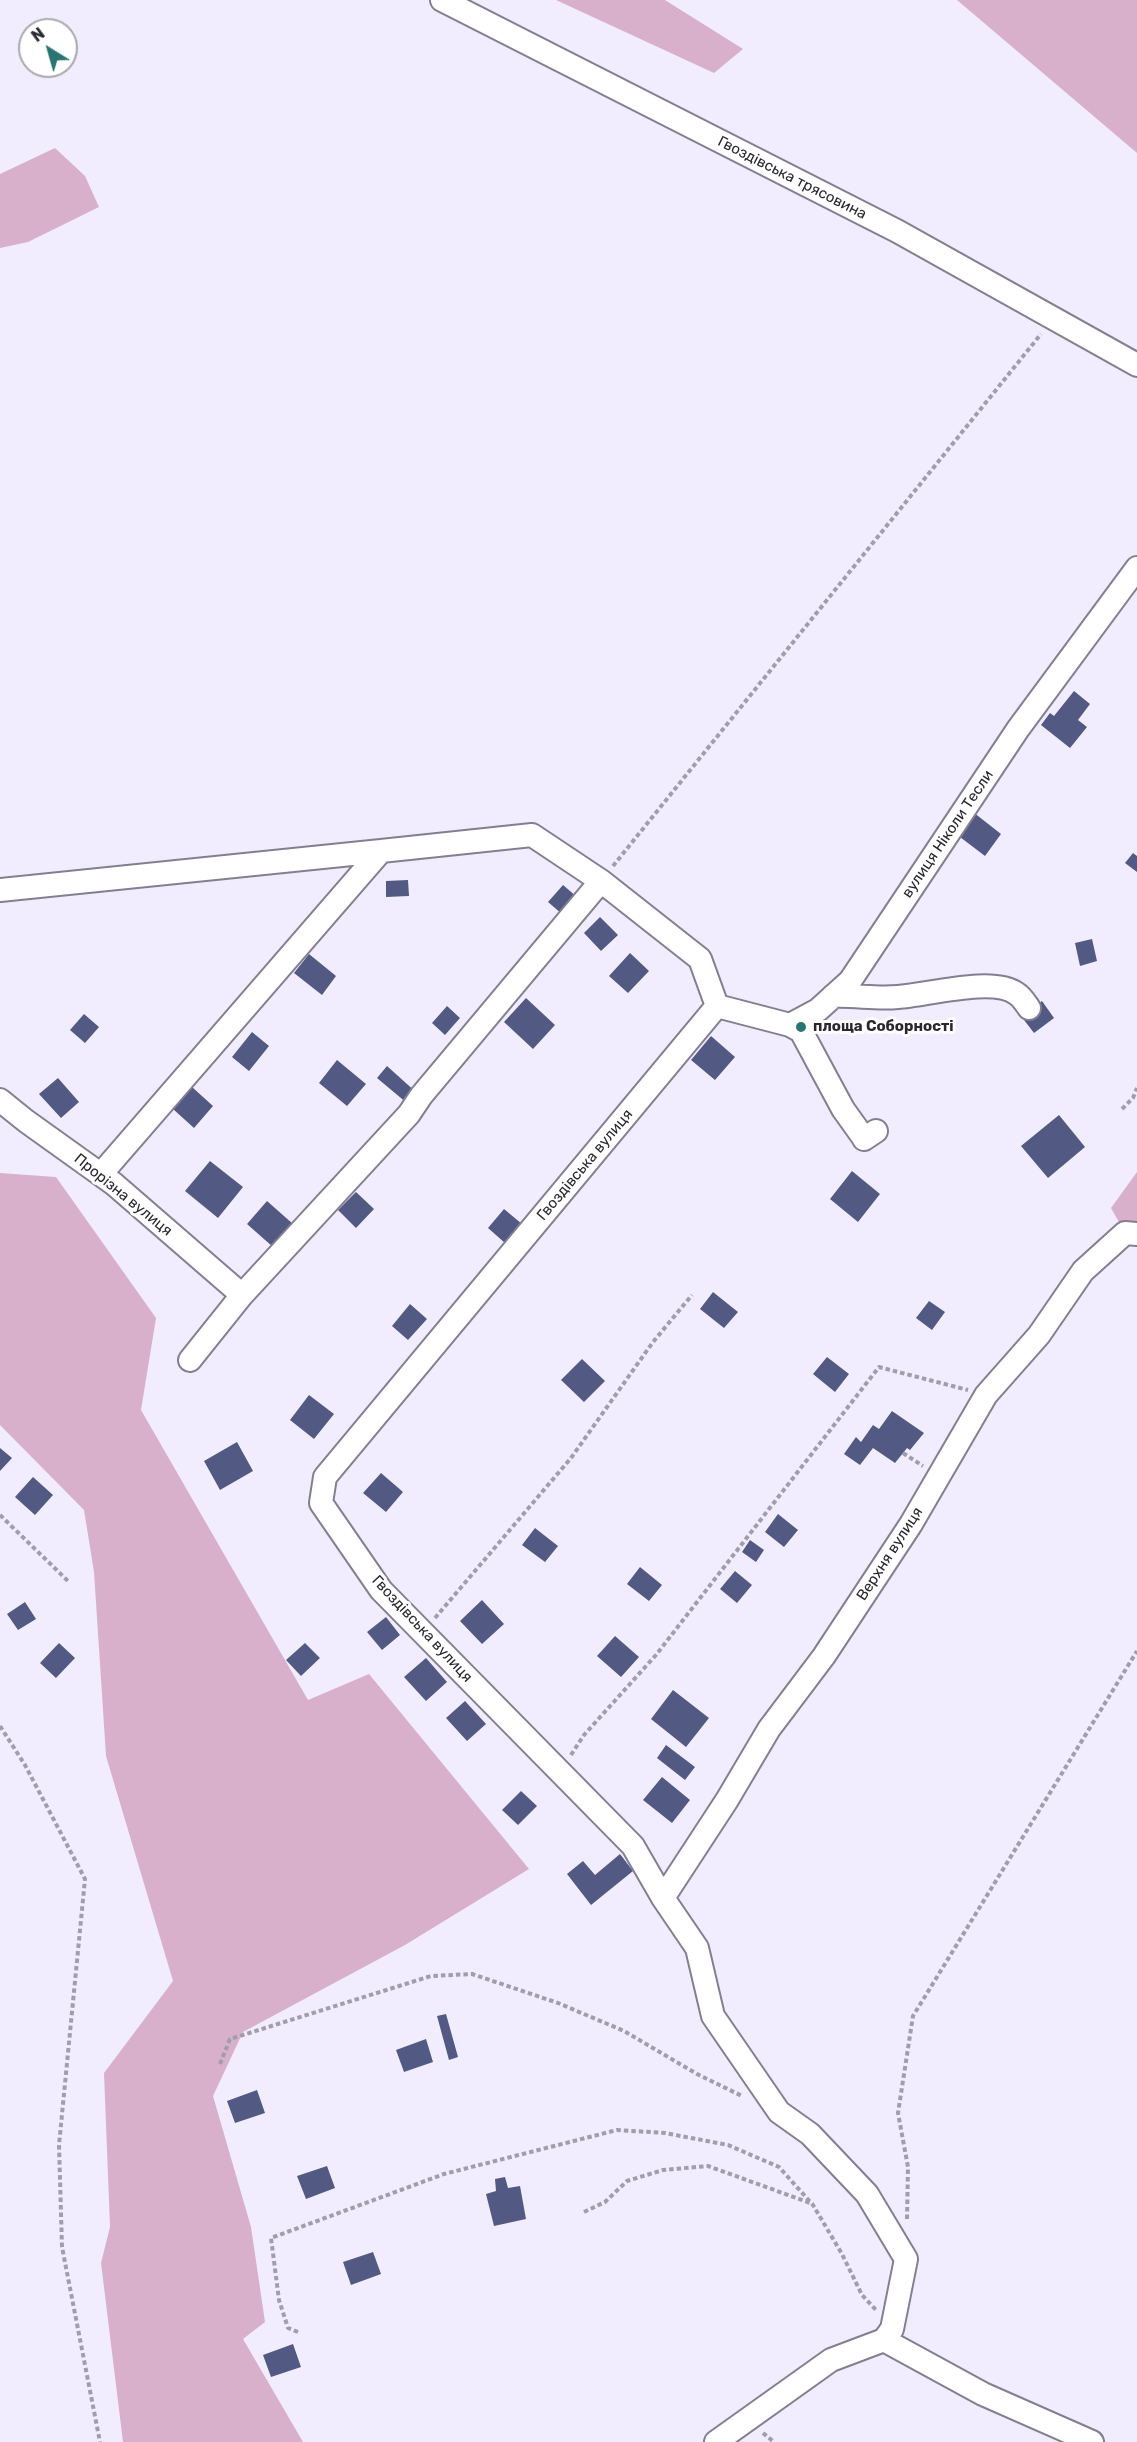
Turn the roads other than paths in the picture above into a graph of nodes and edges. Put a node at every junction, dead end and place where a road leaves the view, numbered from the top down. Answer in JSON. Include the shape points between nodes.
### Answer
{"nodes":[{"id":1,"x":441,"y":0,"type":"edge"},
{"id":2,"x":1137,"y":365,"type":"edge"},
{"id":3,"x":1137,"y":568,"type":"edge"},
{"id":4,"x":381,"y":851,"type":"junction"},
{"id":5,"x":601,"y":881,"type":"junction"},
{"id":6,"x":0,"y":891,"type":"edge"},
{"id":7,"x":833,"y":996,"type":"junction"},
{"id":8,"x":716,"y":1004,"type":"junction"},
{"id":9,"x":1029,"y":1008,"type":"dead end"},
{"id":10,"x":790,"y":1025,"type":"junction"},
{"id":11,"x":0,"y":1100,"type":"edge"},
{"id":12,"x":869,"y":1134,"type":"dead end"},
{"id":13,"x":101,"y":1174,"type":"junction"},
{"id":14,"x":1137,"y":1234,"type":"edge"},
{"id":15,"x":242,"y":1295,"type":"junction"},
{"id":16,"x":190,"y":1360,"type":"dead end"},
{"id":17,"x":663,"y":1898,"type":"junction"},
{"id":18,"x":888,"y":2334,"type":"junction"},
{"id":19,"x":716,"y":2442,"type":"edge"},
{"id":20,"x":1092,"y":2442,"type":"edge"}],
"edges":[{"from":1,"to":2,"type":"street","name":"Гвоздівська трясовина","via":[[897,231]]},
{"from":3,"to":7,"type":"street","name":"вулиця Ніколи Тесли","via":[[1018,729],[850,981]]},
{"from":4,"to":5,"type":"street","via":[[532,836]]},
{"from":4,"to":6,"type":"street"},
{"from":4,"to":13,"type":"street"},
{"from":5,"to":8,"type":"street","via":[[700,959]]},
{"from":5,"to":15,"type":"street","via":[[409,1114]]},
{"from":7,"to":9,"type":"street","via":[[876,999],[993,987],[1017,993]]},
{"from":7,"to":10,"type":"street","name":"вулиця Ніколи Тесли","via":[[818,1010]]},
{"from":8,"to":10,"type":"street"},
{"from":8,"to":17,"type":"street","name":"Гвоздівська вулиця","via":[[325,1477],[321,1503],[381,1590],[633,1846]]},
{"from":10,"to":12,"type":"street","via":[[801,1031],[843,1109]]},
{"from":11,"to":13,"type":"street","name":"Прорізна вулиця"},
{"from":13,"to":15,"type":"street","name":"Прорізна вулиця"},
{"from":14,"to":17,"type":"street","name":"Верхня вулиця","via":[[1125,1233],[1083,1271],[1039,1335],[986,1395],[911,1524],[824,1656],[769,1729]]},
{"from":15,"to":16,"type":"street"},
{"from":17,"to":18,"type":"street","name":"Гвоздівська вулиця","via":[[697,1948],[713,2016],[778,2112],[810,2134],[867,2194],[906,2259]]},
{"from":18,"to":19,"type":"street","via":[[831,2360]]},
{"from":18,"to":20,"type":"street","via":[[983,2394]]}]}
